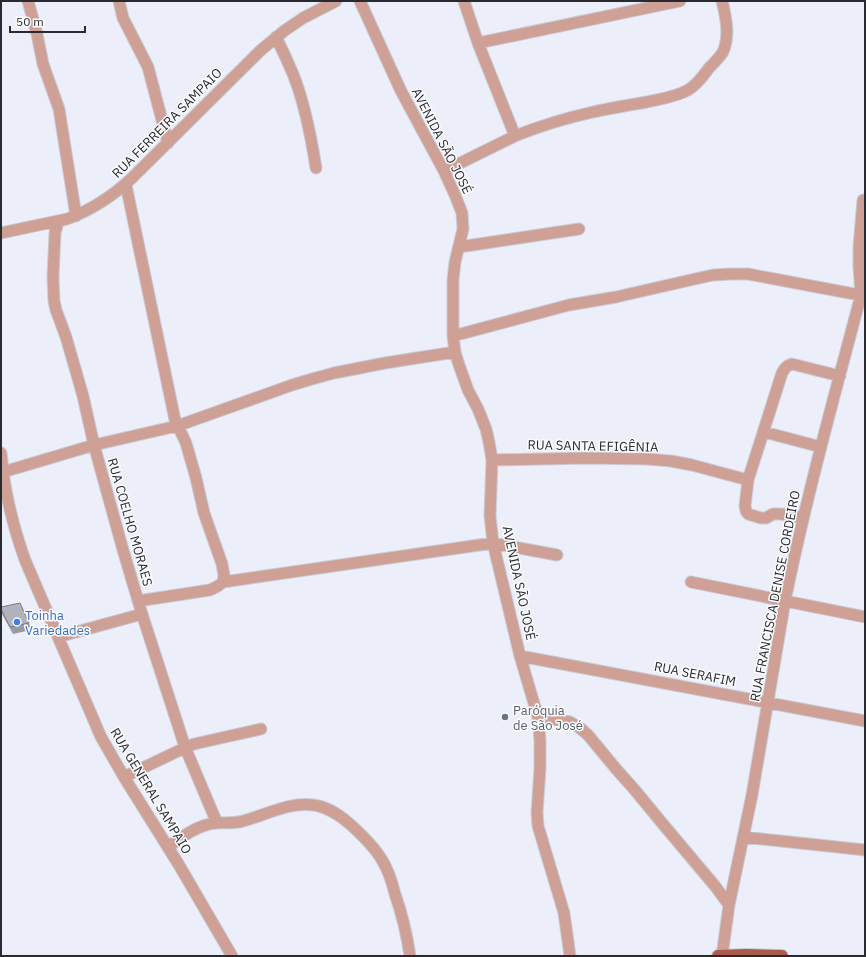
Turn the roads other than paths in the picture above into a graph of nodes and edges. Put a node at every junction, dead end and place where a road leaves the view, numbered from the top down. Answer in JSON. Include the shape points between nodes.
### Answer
{"nodes":[{"id":1,"x":28,"y":1,"type":"edge"},
{"id":2,"x":119,"y":1,"type":"edge"},
{"id":3,"x":336,"y":1,"type":"edge"},
{"id":4,"x":360,"y":1,"type":"edge"},
{"id":5,"x":464,"y":1,"type":"edge"},
{"id":6,"x":680,"y":1,"type":"edge"},
{"id":7,"x":722,"y":1,"type":"edge"},
{"id":8,"x":276,"y":37,"type":"junction"},
{"id":9,"x":478,"y":43,"type":"junction"},
{"id":10,"x":514,"y":136,"type":"junction"},
{"id":11,"x":168,"y":143,"type":"junction"},
{"id":12,"x":316,"y":168,"type":"dead end"},
{"id":13,"x":444,"y":171,"type":"junction"},
{"id":14,"x":126,"y":185,"type":"junction"},
{"id":15,"x":862,"y":200,"type":"dead end"},
{"id":16,"x":76,"y":216,"type":"junction"},
{"id":17,"x":58,"y":222,"type":"junction"},
{"id":18,"x":579,"y":229,"type":"dead end"},
{"id":19,"x":1,"y":233,"type":"edge"},
{"id":20,"x":459,"y":247,"type":"junction"},
{"id":21,"x":863,"y":296,"type":"edge"},
{"id":22,"x":453,"y":336,"type":"junction"},
{"id":23,"x":455,"y":352,"type":"junction"},
{"id":24,"x":840,"y":376,"type":"junction"},
{"id":25,"x":177,"y":426,"type":"junction"},
{"id":26,"x":764,"y":432,"type":"junction"},
{"id":27,"x":94,"y":445,"type":"junction"},
{"id":28,"x":821,"y":447,"type":"junction"},
{"id":29,"x":1,"y":453,"type":"edge"},
{"id":30,"x":492,"y":460,"type":"junction"},
{"id":31,"x":3,"y":472,"type":"junction"},
{"id":32,"x":748,"y":480,"type":"junction"},
{"id":33,"x":4,"y":501,"type":"edge"},
{"id":34,"x":803,"y":518,"type":"junction"},
{"id":35,"x":493,"y":543,"type":"junction"},
{"id":36,"x":557,"y":555,"type":"dead end"},
{"id":37,"x":223,"y":582,"type":"junction"},
{"id":38,"x":691,"y":582,"type":"dead end"},
{"id":39,"x":785,"y":601,"type":"junction"},
{"id":40,"x":138,"y":602,"type":"junction"},
{"id":41,"x":142,"y":614,"type":"junction"},
{"id":42,"x":865,"y":617,"type":"edge"},
{"id":43,"x":58,"y":637,"type":"junction"},
{"id":44,"x":520,"y":656,"type":"junction"},
{"id":45,"x":768,"y":702,"type":"junction"},
{"id":46,"x":538,"y":717,"type":"junction"},
{"id":47,"x":865,"y":721,"type":"edge"},
{"id":48,"x":261,"y":729,"type":"dead end"},
{"id":49,"x":185,"y":747,"type":"junction"},
{"id":50,"x":124,"y":777,"type":"junction"},
{"id":51,"x":217,"y":823,"type":"junction"},
{"id":52,"x":743,"y":837,"type":"junction"},
{"id":53,"x":168,"y":847,"type":"junction"},
{"id":54,"x":865,"y":850,"type":"edge"},
{"id":55,"x":729,"y":905,"type":"junction"},
{"id":56,"x":232,"y":956,"type":"edge"},
{"id":57,"x":410,"y":956,"type":"edge"},
{"id":58,"x":570,"y":956,"type":"edge"},
{"id":59,"x":721,"y":956,"type":"edge"},
{"id":60,"x":756,"y":956,"type":"edge"},
{"id":61,"x":782,"y":956,"type":"edge"}],
"edges":[{"from":1,"to":16,"type":"street","via":[[43,64],[59,109]]},
{"from":2,"to":11,"type":"street","via":[[122,18],[148,67]]},
{"from":3,"to":8,"type":"street","name":"RUA FERREIRA SAMPAIO","via":[[303,18]]},
{"from":4,"to":13,"type":"street","name":"AVENIDA SÃO JOSÉ","via":[[401,91]]},
{"from":5,"to":9,"type":"street"},
{"from":6,"to":9,"type":"street"},
{"from":7,"to":10,"type":"street","via":[[727,34],[725,45],[718,59],[694,86],[677,95],[569,117]]},
{"from":8,"to":11,"type":"street","name":"RUA FERREIRA SAMPAIO"},
{"from":8,"to":12,"type":"street","via":[[293,73],[303,103]]},
{"from":9,"to":10,"type":"street"},
{"from":10,"to":13,"type":"street"},
{"from":11,"to":14,"type":"street","name":"RUA FERREIRA SAMPAIO"},
{"from":13,"to":20,"type":"street","name":"AVENIDA SÃO JOSÉ","via":[[462,213],[463,229]]},
{"from":14,"to":16,"type":"street","name":"RUA FERREIRA SAMPAIO"},
{"from":14,"to":25,"type":"street"},
{"from":15,"to":21,"type":"street","name":"RUA FRANCISCA DENISE CORDEIRO","via":[[859,267]]},
{"from":16,"to":17,"type":"street","name":"RUA FERREIRA SAMPAIO"},
{"from":17,"to":19,"type":"street","name":"RUA FERREIRA SAMPAIO"},
{"from":17,"to":27,"type":"street","name":"RUA COELHO MORAES","via":[[54,246],[54,301],[83,396]]},
{"from":18,"to":20,"type":"street"},
{"from":20,"to":22,"type":"street","name":"AVENIDA SÃO JOSÉ","via":[[453,280]]},
{"from":21,"to":22,"type":"street","via":[[748,274],[719,275],[616,298],[569,305]]},
{"from":21,"to":24,"type":"street","name":"RUA FRANCISCA DENISE CORDEIRO"},
{"from":22,"to":23,"type":"street","name":"AVENIDA SÃO JOSÉ"},
{"from":23,"to":25,"type":"street","via":[[334,373],[292,385]]},
{"from":23,"to":30,"type":"street","name":"AVENIDA SÃO JOSÉ","via":[[468,390],[486,429]]},
{"from":24,"to":26,"type":"street","via":[[788,365],[782,373]]},
{"from":24,"to":28,"type":"street","name":"RUA FRANCISCA DENISE CORDEIRO"},
{"from":25,"to":27,"type":"street"},
{"from":25,"to":37,"type":"street","via":[[186,443],[204,513],[222,564]]},
{"from":26,"to":28,"type":"street"},
{"from":26,"to":32,"type":"street"},
{"from":27,"to":31,"type":"street"},
{"from":27,"to":40,"type":"street","name":"RUA COELHO MORAES"},
{"from":28,"to":34,"type":"street","name":"RUA FRANCISCA DENISE CORDEIRO"},
{"from":29,"to":31,"type":"street","name":"RUA GENERAL SAMPAIO"},
{"from":30,"to":32,"type":"street","name":"RUA SANTA EFIGÊNIA","via":[[647,458],[678,462]]},
{"from":30,"to":35,"type":"street","name":"AVENIDA SÃO JOSÉ","via":[[490,516]]},
{"from":31,"to":33,"type":"street","name":"RUA GENERAL SAMPAIO"},
{"from":32,"to":34,"type":"street","via":[[745,506],[748,514],[761,518],[773,514]]},
{"from":33,"to":43,"type":"street","name":"RUA GENERAL SAMPAIO","via":[[25,560]]},
{"from":34,"to":39,"type":"street","name":"RUA FRANCISCA DENISE CORDEIRO"},
{"from":35,"to":36,"type":"street"},
{"from":35,"to":37,"type":"street"},
{"from":35,"to":44,"type":"street","name":"AVENIDA SÃO JOSÉ"},
{"from":37,"to":40,"type":"street","via":[[210,590]]},
{"from":38,"to":39,"type":"street"},
{"from":39,"to":42,"type":"street"},
{"from":39,"to":45,"type":"street","name":"RUA FRANCISCA DENISE CORDEIRO"},
{"from":40,"to":41,"type":"street","name":"RUA COELHO MORAES"},
{"from":41,"to":43,"type":"street"},
{"from":41,"to":49,"type":"street","name":"RUA COELHO MORAES"},
{"from":43,"to":50,"type":"street","name":"RUA GENERAL SAMPAIO","via":[[101,736]]},
{"from":44,"to":45,"type":"street","name":"RUA SERAFIM"},
{"from":44,"to":46,"type":"street","name":"AVENIDA SÃO JOSÉ"},
{"from":45,"to":47,"type":"street","name":"RUA SERAFIM"},
{"from":45,"to":52,"type":"street","name":"RUA FRANCISCA DENISE CORDEIRO"},
{"from":46,"to":55,"type":"street","via":[[570,722],[588,734]]},
{"from":46,"to":58,"type":"street","name":"AVENIDA SÃO JOSÉ","via":[[538,826],[564,913]]},
{"from":48,"to":49,"type":"street"},
{"from":49,"to":50,"type":"street"},
{"from":49,"to":51,"type":"street","name":"RUA COELHO MORAES"},
{"from":50,"to":53,"type":"street","name":"RUA GENERAL SAMPAIO"},
{"from":51,"to":53,"type":"street","via":[[190,832]]},
{"from":51,"to":57,"type":"street","via":[[242,822],[277,809],[300,805],[329,809],[343,817],[373,848],[388,870]]},
{"from":52,"to":54,"type":"street"},
{"from":52,"to":55,"type":"street","name":"RUA FRANCISCA DENISE CORDEIRO"},
{"from":53,"to":56,"type":"street","name":"RUA GENERAL SAMPAIO"},
{"from":55,"to":59,"type":"street","name":"RUA FRANCISCA DENISE CORDEIRO"},
{"from":59,"to":60,"type":"main road"},
{"from":60,"to":61,"type":"main road"}]}
